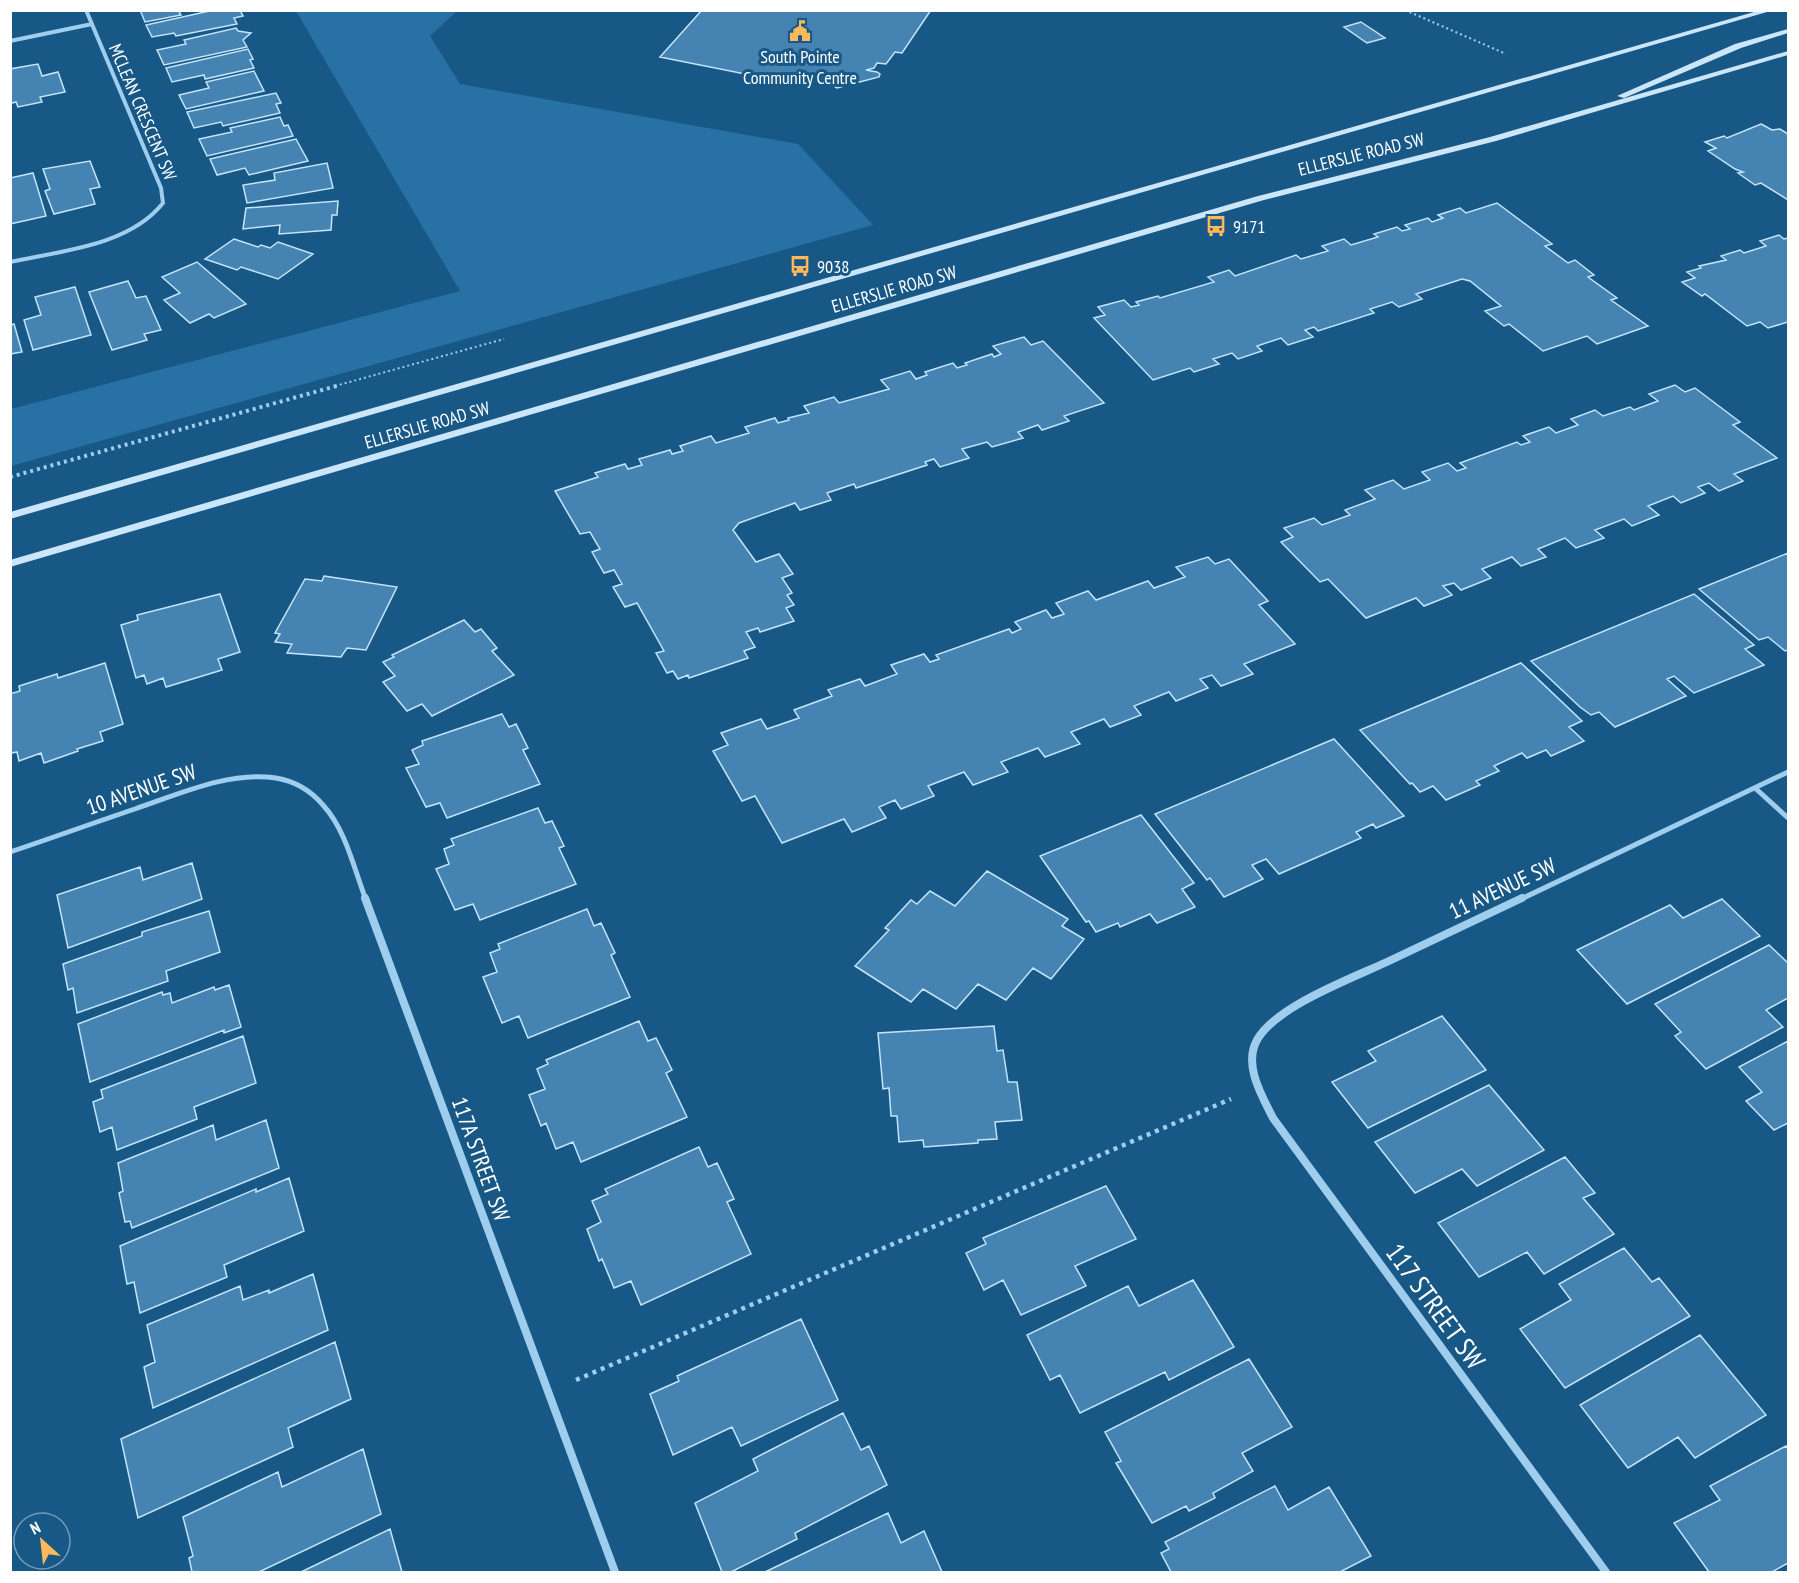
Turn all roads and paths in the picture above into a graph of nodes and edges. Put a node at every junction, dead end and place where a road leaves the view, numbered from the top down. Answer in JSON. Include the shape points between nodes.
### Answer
{"nodes":[{"id":1,"x":86,"y":10,"type":"edge"},
{"id":2,"x":1405,"y":10,"type":"edge"},
{"id":3,"x":1771,"y":10,"type":"edge"},
{"id":4,"x":92,"y":24,"type":"junction"},
{"id":5,"x":1788,"y":31,"type":"edge"},
{"id":6,"x":10,"y":41,"type":"edge"},
{"id":7,"x":1788,"y":53,"type":"edge"},
{"id":8,"x":1515,"y":58,"type":"dead end"},
{"id":9,"x":1567,"y":118,"type":"junction"},
{"id":10,"x":10,"y":262,"type":"edge"},
{"id":11,"x":515,"y":336,"type":"dead end"},
{"id":12,"x":10,"y":477,"type":"edge"},
{"id":13,"x":10,"y":516,"type":"edge"},
{"id":14,"x":10,"y":564,"type":"edge"},
{"id":15,"x":1788,"y":772,"type":"edge"},
{"id":16,"x":286,"y":778,"type":"joint"},
{"id":17,"x":1755,"y":788,"type":"junction"},
{"id":18,"x":1788,"y":818,"type":"edge"},
{"id":19,"x":10,"y":852,"type":"edge"},
{"id":20,"x":1250,"y":1056,"type":"joint"},
{"id":21,"x":1257,"y":1088,"type":"junction"},
{"id":22,"x":548,"y":1392,"type":"junction"},
{"id":23,"x":615,"y":1572,"type":"edge"},
{"id":24,"x":1605,"y":1572,"type":"edge"}],
"edges":[{"from":1,"to":4,"type":"street","name":"MCLEAN CRESCENT SW"},
{"from":2,"to":8,"type":"path"},
{"from":3,"to":13,"type":"main road","name":"ELLERSLIE ROAD SW"},
{"from":4,"to":6,"type":"street"},
{"from":4,"to":10,"type":"street","name":"MCLEAN CRESCENT SW","via":[[161,188],[163,203],[152,218],[122,234]]},
{"from":5,"to":9,"type":"main road","via":[[1738,46]]},
{"from":7,"to":9,"type":"main road","name":"ELLERSLIE ROAD SW"},
{"from":9,"to":14,"type":"main road","name":"ELLERSLIE ROAD SW","via":[[1261,198]]},
{"from":11,"to":12,"type":"path"},
{"from":15,"to":17,"type":"street","name":"11 AVENUE SW"},
{"from":16,"to":19,"type":"street","name":"10 AVENUE SW","via":[[235,778],[202,786]]},
{"from":16,"to":22,"type":"street","name":"117A STREET SW","via":[[308,789],[325,804],[337,823]]},
{"from":17,"to":18,"type":"street"},
{"from":17,"to":20,"type":"street","name":"11 AVENUE SW","via":[[1299,1004],[1260,1034]]},
{"from":20,"to":21,"type":"street","name":"117 STREET SW"},
{"from":21,"to":22,"type":"path"},
{"from":21,"to":24,"type":"street","name":"117 STREET SW","via":[[1285,1136]]},
{"from":22,"to":23,"type":"street","name":"117A STREET SW"}]}
